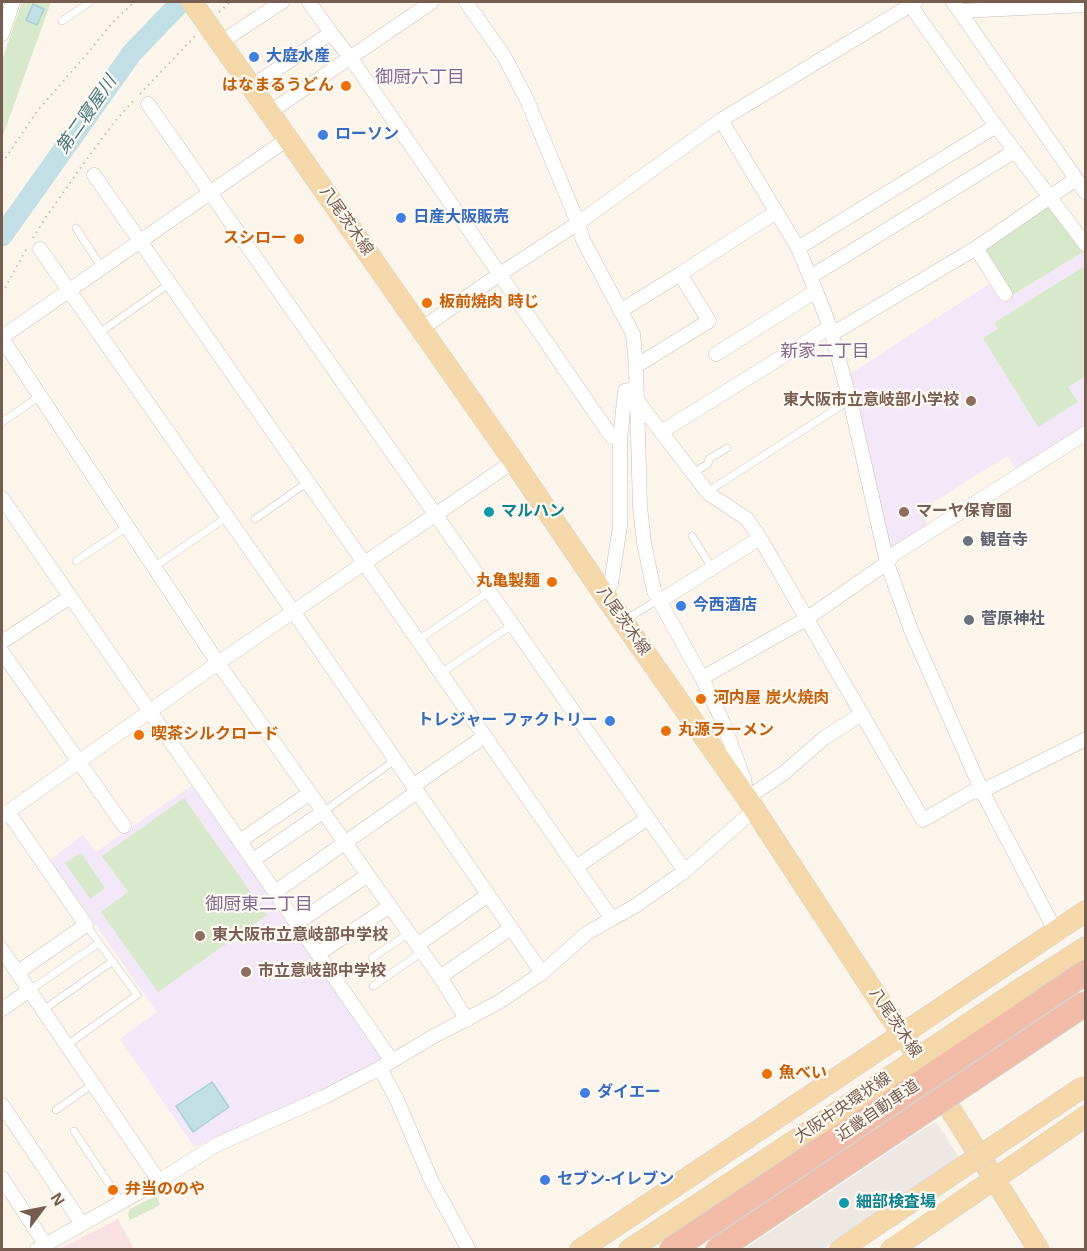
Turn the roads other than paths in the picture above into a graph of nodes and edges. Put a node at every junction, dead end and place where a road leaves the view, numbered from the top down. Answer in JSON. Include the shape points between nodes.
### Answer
{"nodes":[{"id":1,"x":13,"y":2,"type":"edge"},
{"id":2,"x":90,"y":2,"type":"edge"},
{"id":3,"x":192,"y":2,"type":"edge"},
{"id":4,"x":282,"y":2,"type":"edge"},
{"id":5,"x":309,"y":2,"type":"edge"},
{"id":6,"x":432,"y":2,"type":"edge"},
{"id":7,"x":466,"y":2,"type":"edge"},
{"id":8,"x":913,"y":3,"type":"edge"},
{"id":9,"x":1086,"y":5,"type":"edge"},
{"id":10,"x":957,"y":6,"type":"edge"},
{"id":11,"x":62,"y":21,"type":"dead end"},
{"id":12,"x":331,"y":33,"type":"junction"},
{"id":13,"x":2,"y":34,"type":"edge"},
{"id":14,"x":221,"y":42,"type":"junction"},
{"id":15,"x":350,"y":57,"type":"junction"},
{"id":16,"x":252,"y":86,"type":"junction"},
{"id":17,"x":148,"y":104,"type":"dead end"},
{"id":18,"x":270,"y":112,"type":"junction"},
{"id":19,"x":721,"y":120,"type":"junction"},
{"id":20,"x":996,"y":126,"type":"junction"},
{"id":21,"x":289,"y":138,"type":"junction"},
{"id":22,"x":1015,"y":151,"type":"junction"},
{"id":23,"x":94,"y":175,"type":"dead end"},
{"id":24,"x":1081,"y":176,"type":"edge"},
{"id":25,"x":1086,"y":192,"type":"edge"},
{"id":26,"x":209,"y":193,"type":"junction"},
{"id":27,"x":1050,"y":197,"type":"junction"},
{"id":28,"x":776,"y":212,"type":"junction"},
{"id":29,"x":578,"y":223,"type":"junction"},
{"id":30,"x":76,"y":228,"type":"dead end"},
{"id":31,"x":139,"y":242,"type":"junction"},
{"id":32,"x":34,"y":244,"type":"road end"},
{"id":33,"x":1086,"y":245,"type":"edge"},
{"id":34,"x":798,"y":248,"type":"junction"},
{"id":35,"x":976,"y":248,"type":"junction"},
{"id":36,"x":102,"y":268,"type":"junction"},
{"id":37,"x":500,"y":274,"type":"junction"},
{"id":38,"x":680,"y":274,"type":"junction"},
{"id":39,"x":810,"y":277,"type":"junction"},
{"id":40,"x":169,"y":284,"type":"junction"},
{"id":41,"x":69,"y":291,"type":"junction"},
{"id":42,"x":816,"y":291,"type":"junction"},
{"id":43,"x":1005,"y":294,"type":"dead end"},
{"id":44,"x":620,"y":311,"type":"junction"},
{"id":45,"x":421,"y":329,"type":"junction"},
{"id":46,"x":831,"y":331,"type":"junction"},
{"id":47,"x":99,"y":333,"type":"junction"},
{"id":48,"x":2,"y":338,"type":"edge"},
{"id":49,"x":716,"y":354,"type":"dead end"},
{"id":50,"x":636,"y":366,"type":"junction"},
{"id":51,"x":636,"y":394,"type":"junction"},
{"id":52,"x":40,"y":396,"type":"junction"},
{"id":53,"x":850,"y":400,"type":"junction"},
{"id":54,"x":2,"y":422,"type":"edge"},
{"id":55,"x":661,"y":432,"type":"junction"},
{"id":56,"x":1086,"y":433,"type":"edge"},
{"id":57,"x":620,"y":440,"type":"junction"},
{"id":58,"x":727,"y":448,"type":"dead end"},
{"id":59,"x":514,"y":461,"type":"junction"},
{"id":60,"x":693,"y":473,"type":"junction"},
{"id":61,"x":308,"y":482,"type":"junction"},
{"id":62,"x":707,"y":492,"type":"junction"},
{"id":63,"x":2,"y":498,"type":"edge"},
{"id":64,"x":436,"y":514,"type":"junction"},
{"id":65,"x":227,"y":517,"type":"junction"},
{"id":66,"x":255,"y":519,"type":"dead end"},
{"id":67,"x":128,"y":527,"type":"junction"},
{"id":68,"x":692,"y":536,"type":"dead end"},
{"id":69,"x":760,"y":538,"type":"junction"},
{"id":70,"x":76,"y":561,"type":"dead end"},
{"id":71,"x":364,"y":563,"type":"junction"},
{"id":72,"x":887,"y":563,"type":"junction"},
{"id":73,"x":154,"y":567,"type":"junction"},
{"id":74,"x":712,"y":568,"type":"junction"},
{"id":75,"x":489,"y":592,"type":"junction"},
{"id":76,"x":603,"y":593,"type":"junction"},
{"id":77,"x":70,"y":597,"type":"junction"},
{"id":78,"x":659,"y":600,"type":"junction"},
{"id":79,"x":293,"y":612,"type":"junction"},
{"id":80,"x":806,"y":619,"type":"junction"},
{"id":81,"x":623,"y":621,"type":"junction"},
{"id":82,"x":512,"y":625,"type":"junction"},
{"id":83,"x":418,"y":640,"type":"junction"},
{"id":84,"x":2,"y":642,"type":"edge"},
{"id":85,"x":2,"y":652,"type":"edge"},
{"id":86,"x":218,"y":663,"type":"junction"},
{"id":87,"x":441,"y":673,"type":"junction"},
{"id":88,"x":702,"y":678,"type":"junction"},
{"id":89,"x":150,"y":711,"type":"junction"},
{"id":90,"x":862,"y":714,"type":"junction"},
{"id":91,"x":484,"y":736,"type":"junction"},
{"id":92,"x":1086,"y":739,"type":"edge"},
{"id":93,"x":395,"y":760,"type":"junction"},
{"id":94,"x":78,"y":761,"type":"junction"},
{"id":95,"x":415,"y":789,"type":"junction"},
{"id":96,"x":982,"y":791,"type":"junction"},
{"id":97,"x":310,"y":793,"type":"junction"},
{"id":98,"x":750,"y":804,"type":"junction"},
{"id":99,"x":323,"y":812,"type":"junction"},
{"id":100,"x":5,"y":814,"type":"edge"},
{"id":101,"x":648,"y":818,"type":"junction"},
{"id":102,"x":124,"y":826,"type":"dead end"},
{"id":103,"x":240,"y":841,"type":"junction"},
{"id":104,"x":345,"y":843,"type":"junction"},
{"id":105,"x":253,"y":860,"type":"junction"},
{"id":106,"x":576,"y":867,"type":"junction"},
{"id":107,"x":685,"y":871,"type":"junction"},
{"id":108,"x":368,"y":875,"type":"junction"},
{"id":109,"x":275,"y":892,"type":"junction"},
{"id":110,"x":489,"y":896,"type":"junction"},
{"id":111,"x":390,"y":906,"type":"junction"},
{"id":112,"x":1086,"y":911,"type":"edge"},
{"id":113,"x":612,"y":919,"type":"junction"},
{"id":114,"x":297,"y":923,"type":"junction"},
{"id":115,"x":86,"y":925,"type":"junction"},
{"id":116,"x":511,"y":928,"type":"junction"},
{"id":117,"x":1056,"y":932,"type":"junction"},
{"id":118,"x":409,"y":933,"type":"junction"},
{"id":119,"x":99,"y":943,"type":"junction"},
{"id":120,"x":1086,"y":947,"type":"edge"},
{"id":121,"x":420,"y":949,"type":"junction"},
{"id":122,"x":2,"y":950,"type":"edge"},
{"id":123,"x":318,"y":954,"type":"junction"},
{"id":124,"x":372,"y":958,"type":"dead end"},
{"id":125,"x":112,"y":961,"type":"junction"},
{"id":126,"x":18,"y":972,"type":"junction"},
{"id":127,"x":1086,"y":972,"type":"edge"},
{"id":128,"x":542,"y":973,"type":"junction"},
{"id":129,"x":440,"y":977,"type":"junction"},
{"id":130,"x":373,"y":986,"type":"dead end"},
{"id":131,"x":30,"y":990,"type":"junction"},
{"id":132,"x":1086,"y":1003,"type":"edge"},
{"id":133,"x":2,"y":1009,"type":"edge"},
{"id":134,"x":43,"y":1010,"type":"junction"},
{"id":135,"x":467,"y":1020,"type":"junction"},
{"id":136,"x":903,"y":1034,"type":"junction"},
{"id":137,"x":67,"y":1045,"type":"junction"},
{"id":138,"x":386,"y":1064,"type":"junction"},
{"id":139,"x":93,"y":1084,"type":"junction"},
{"id":140,"x":1084,"y":1087,"type":"edge"},
{"id":141,"x":2,"y":1108,"type":"edge"},
{"id":142,"x":56,"y":1110,"type":"dead end"},
{"id":143,"x":1086,"y":1116,"type":"edge"},
{"id":144,"x":74,"y":1131,"type":"dead end"},
{"id":145,"x":2,"y":1178,"type":"edge"},
{"id":146,"x":996,"y":1179,"type":"junction"},
{"id":147,"x":159,"y":1181,"type":"junction"},
{"id":148,"x":121,"y":1202,"type":"junction"},
{"id":149,"x":82,"y":1224,"type":"junction"},
{"id":150,"x":40,"y":1247,"type":"edge"},
{"id":151,"x":469,"y":1250,"type":"edge"},
{"id":152,"x":580,"y":1250,"type":"edge"},
{"id":153,"x":629,"y":1250,"type":"edge"},
{"id":154,"x":671,"y":1250,"type":"edge"},
{"id":155,"x":717,"y":1250,"type":"edge"},
{"id":156,"x":840,"y":1250,"type":"edge"},
{"id":157,"x":891,"y":1250,"type":"edge"},
{"id":158,"x":1039,"y":1250,"type":"edge"}],
"edges":[{"from":1,"to":13,"type":"street"},
{"from":2,"to":11,"type":"lane"},
{"from":3,"to":14,"type":"main road","name":"八尾茨木線"},
{"from":4,"to":14,"type":"street"},
{"from":5,"to":12,"type":"street"},
{"from":6,"to":15,"type":"street"},
{"from":7,"to":29,"type":"street","via":[[504,56],[527,100]]},
{"from":8,"to":19,"type":"street"},
{"from":8,"to":20,"type":"street"},
{"from":9,"to":10,"type":"street"},
{"from":10,"to":24,"type":"street"},
{"from":12,"to":15,"type":"street"},
{"from":12,"to":16,"type":"street"},
{"from":14,"to":16,"type":"main road","name":"八尾茨木線"},
{"from":15,"to":18,"type":"street"},
{"from":15,"to":37,"type":"street"},
{"from":16,"to":18,"type":"main road","name":"八尾茨木線"},
{"from":17,"to":26,"type":"street"},
{"from":18,"to":21,"type":"main road","name":"八尾茨木線"},
{"from":19,"to":28,"type":"street"},
{"from":19,"to":29,"type":"street"},
{"from":20,"to":22,"type":"street"},
{"from":20,"to":34,"type":"street"},
{"from":21,"to":26,"type":"street"},
{"from":21,"to":45,"type":"main road","name":"八尾茨木線"},
{"from":22,"to":27,"type":"street"},
{"from":22,"to":39,"type":"street"},
{"from":23,"to":31,"type":"street"},
{"from":24,"to":25,"type":"street"},
{"from":24,"to":27,"type":"street"},
{"from":26,"to":31,"type":"street"},
{"from":26,"to":64,"type":"street"},
{"from":27,"to":33,"type":"street"},
{"from":27,"to":35,"type":"street"},
{"from":28,"to":34,"type":"street"},
{"from":28,"to":38,"type":"street"},
{"from":29,"to":37,"type":"street"},
{"from":29,"to":44,"type":"street"},
{"from":30,"to":36,"type":"lane"},
{"from":31,"to":36,"type":"street"},
{"from":31,"to":40,"type":"street"},
{"from":32,"to":41,"type":"street"},
{"from":34,"to":39,"type":"street"},
{"from":35,"to":43,"type":"street"},
{"from":35,"to":46,"type":"street"},
{"from":36,"to":41,"type":"street"},
{"from":37,"to":45,"type":"street"},
{"from":37,"to":57,"type":"street","via":[[611,436]]},
{"from":38,"to":44,"type":"street"},
{"from":38,"to":50,"type":"street","via":[[709,321]]},
{"from":39,"to":42,"type":"street"},
{"from":40,"to":47,"type":"lane"},
{"from":40,"to":61,"type":"street"},
{"from":41,"to":47,"type":"street"},
{"from":41,"to":48,"type":"street"},
{"from":42,"to":46,"type":"street"},
{"from":42,"to":49,"type":"street"},
{"from":44,"to":50,"type":"street","via":[[633,334]]},
{"from":45,"to":59,"type":"main road","name":"八尾茨木線"},
{"from":46,"to":53,"type":"street"},
{"from":46,"to":55,"type":"street"},
{"from":47,"to":65,"type":"street"},
{"from":48,"to":52,"type":"street"},
{"from":50,"to":51,"type":"street"},
{"from":51,"to":55,"type":"street"},
{"from":51,"to":57,"type":"street","via":[[625,391]]},
{"from":51,"to":78,"type":"street","via":[[644,543]]},
{"from":52,"to":54,"type":"lane"},
{"from":52,"to":67,"type":"street"},
{"from":53,"to":62,"type":"lane"},
{"from":53,"to":72,"type":"street"},
{"from":55,"to":60,"type":"street"},
{"from":56,"to":72,"type":"street","via":[[894,554]]},
{"from":57,"to":76,"type":"street","via":[[620,526],[611,584]]},
{"from":58,"to":60,"type":"lane"},
{"from":59,"to":64,"type":"street"},
{"from":59,"to":76,"type":"main road","name":"八尾茨木線"},
{"from":60,"to":62,"type":"street"},
{"from":61,"to":66,"type":"lane"},
{"from":61,"to":71,"type":"street"},
{"from":62,"to":69,"type":"street","via":[[747,519]]},
{"from":63,"to":77,"type":"street"},
{"from":64,"to":71,"type":"street"},
{"from":64,"to":75,"type":"street"},
{"from":65,"to":73,"type":"lane"},
{"from":65,"to":79,"type":"street"},
{"from":67,"to":70,"type":"lane"},
{"from":67,"to":73,"type":"street"},
{"from":68,"to":74,"type":"lane"},
{"from":69,"to":74,"type":"street"},
{"from":69,"to":80,"type":"street"},
{"from":71,"to":79,"type":"street"},
{"from":71,"to":83,"type":"street"},
{"from":72,"to":80,"type":"street"},
{"from":72,"to":96,"type":"street","via":[[910,630]]},
{"from":73,"to":86,"type":"street"},
{"from":74,"to":78,"type":"street"},
{"from":75,"to":82,"type":"street"},
{"from":75,"to":83,"type":"lane"},
{"from":76,"to":81,"type":"main road","name":"八尾茨木線"},
{"from":77,"to":84,"type":"street"},
{"from":77,"to":89,"type":"street"},
{"from":78,"to":81,"type":"lane"},
{"from":78,"to":88,"type":"street"},
{"from":79,"to":86,"type":"street"},
{"from":79,"to":93,"type":"street"},
{"from":80,"to":88,"type":"street"},
{"from":80,"to":90,"type":"street"},
{"from":81,"to":98,"type":"main road","name":"八尾茨木線"},
{"from":82,"to":87,"type":"lane"},
{"from":82,"to":101,"type":"street"},
{"from":83,"to":87,"type":"street"},
{"from":85,"to":94,"type":"street"},
{"from":86,"to":89,"type":"street"},
{"from":86,"to":97,"type":"street"},
{"from":87,"to":91,"type":"street"},
{"from":88,"to":98,"type":"street","via":[[722,720]]},
{"from":89,"to":94,"type":"street"},
{"from":89,"to":103,"type":"street"},
{"from":90,"to":96,"type":"street","via":[[923,820],[972,792]]},
{"from":90,"to":98,"type":"street","via":[[824,738]]},
{"from":91,"to":95,"type":"street"},
{"from":91,"to":106,"type":"street"},
{"from":92,"to":96,"type":"street"},
{"from":93,"to":95,"type":"street"},
{"from":93,"to":99,"type":"lane"},
{"from":94,"to":100,"type":"street"},
{"from":94,"to":102,"type":"street"},
{"from":95,"to":104,"type":"street"},
{"from":95,"to":110,"type":"street"},
{"from":96,"to":117,"type":"street"},
{"from":97,"to":99,"type":"street"},
{"from":97,"to":103,"type":"street"},
{"from":98,"to":107,"type":"street"},
{"from":98,"to":136,"type":"main road","name":"八尾茨木線"},
{"from":99,"to":104,"type":"street"},
{"from":99,"to":105,"type":"street"},
{"from":100,"to":115,"type":"street"},
{"from":101,"to":106,"type":"street"},
{"from":101,"to":107,"type":"street"},
{"from":103,"to":105,"type":"street"},
{"from":104,"to":108,"type":"street"},
{"from":104,"to":109,"type":"street"},
{"from":105,"to":109,"type":"street"},
{"from":106,"to":113,"type":"street"},
{"from":107,"to":113,"type":"street"},
{"from":108,"to":111,"type":"street"},
{"from":108,"to":114,"type":"street"},
{"from":109,"to":114,"type":"street"},
{"from":110,"to":116,"type":"street"},
{"from":110,"to":121,"type":"street"},
{"from":111,"to":118,"type":"street"},
{"from":111,"to":123,"type":"street"},
{"from":112,"to":117,"type":"main road"},
{"from":113,"to":128,"type":"street","via":[[587,933]]},
{"from":114,"to":123,"type":"street"},
{"from":115,"to":119,"type":"lane"},
{"from":115,"to":126,"type":"street"},
{"from":116,"to":128,"type":"street"},
{"from":116,"to":129,"type":"street"},
{"from":117,"to":136,"type":"main road"},
{"from":118,"to":121,"type":"street"},
{"from":118,"to":124,"type":"lane"},
{"from":119,"to":125,"type":"lane"},
{"from":119,"to":131,"type":"lane"},
{"from":120,"to":153,"type":"main road","name":"大阪中央環状線","bridge":true},
{"from":121,"to":129,"type":"street"},
{"from":121,"to":130,"type":"lane"},
{"from":122,"to":126,"type":"street"},
{"from":123,"to":138,"type":"street"},
{"from":125,"to":134,"type":"lane"},
{"from":125,"to":137,"type":"lane","via":[[137,995]]},
{"from":126,"to":131,"type":"street"},
{"from":127,"to":154,"type":"highway","name":"近畿自動車道","bridge":true},
{"from":128,"to":135,"type":"street"},
{"from":129,"to":135,"type":"street"},
{"from":131,"to":133,"type":"street"},
{"from":131,"to":134,"type":"street"},
{"from":132,"to":155,"type":"highway","name":"近畿自動車道","bridge":true},
{"from":134,"to":137,"type":"street"},
{"from":135,"to":138,"type":"street"},
{"from":136,"to":146,"type":"main road","name":"八尾茨木線"},
{"from":136,"to":152,"type":"main road"},
{"from":137,"to":139,"type":"street"},
{"from":138,"to":147,"type":"street","via":[[324,1097],[216,1145]]},
{"from":138,"to":151,"type":"street","via":[[431,1180]]},
{"from":139,"to":142,"type":"lane"},
{"from":139,"to":147,"type":"street"},
{"from":140,"to":156,"type":"main road","bridge":true},
{"from":141,"to":149,"type":"street"},
{"from":143,"to":146,"type":"main road"},
{"from":144,"to":148,"type":"lane"},
{"from":145,"to":150,"type":"street"},
{"from":146,"to":157,"type":"main road"},
{"from":146,"to":158,"type":"main road","name":"八尾茨木線"},
{"from":147,"to":148,"type":"street"},
{"from":148,"to":149,"type":"street"},
{"from":149,"to":150,"type":"street"}]}
